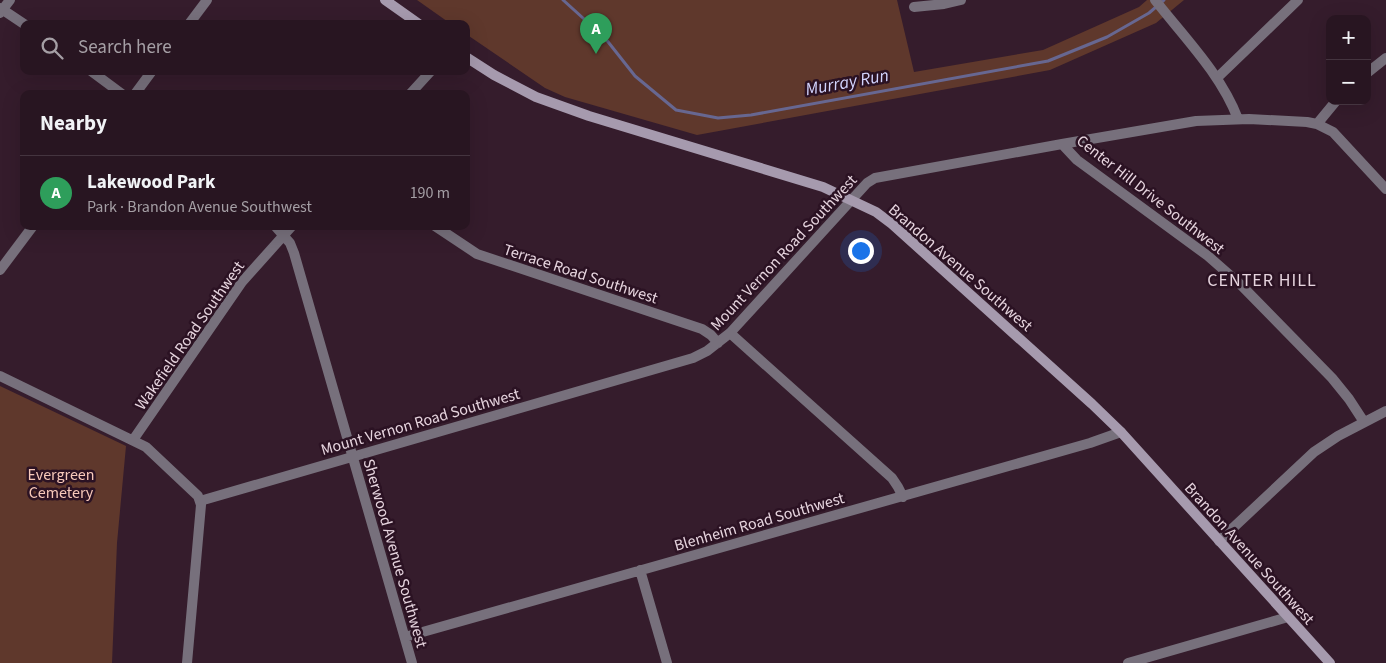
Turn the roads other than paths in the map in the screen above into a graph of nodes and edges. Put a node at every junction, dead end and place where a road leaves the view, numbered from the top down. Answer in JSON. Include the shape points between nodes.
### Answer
{"nodes":[{"id":1,"x":10,"y":0,"type":"edge"},
{"id":2,"x":207,"y":0,"type":"edge"},
{"id":3,"x":385,"y":0,"type":"edge"},
{"id":4,"x":961,"y":0,"type":"edge"},
{"id":5,"x":1154,"y":0,"type":"edge"},
{"id":6,"x":1298,"y":0,"type":"edge"},
{"id":7,"x":914,"y":7,"type":"dead end"},
{"id":8,"x":1,"y":10,"type":"edge"},
{"id":9,"x":192,"y":20,"type":"edge"},
{"id":10,"x":413,"y":20,"type":"edge"},
{"id":11,"x":20,"y":22,"type":"edge"},
{"id":12,"x":1386,"y":58,"type":"edge"},
{"id":13,"x":470,"y":59,"type":"edge"},
{"id":14,"x":1371,"y":70,"type":"edge"},
{"id":15,"x":96,"y":75,"type":"edge"},
{"id":16,"x":149,"y":75,"type":"edge"},
{"id":17,"x":427,"y":75,"type":"edge"},
{"id":18,"x":1217,"y":78,"type":"junction"},
{"id":19,"x":117,"y":90,"type":"edge"},
{"id":20,"x":138,"y":90,"type":"edge"},
{"id":21,"x":414,"y":90,"type":"edge"},
{"id":22,"x":1333,"y":105,"type":"edge"},
{"id":23,"x":1238,"y":119,"type":"junction"},
{"id":24,"x":1317,"y":124,"type":"junction"},
{"id":25,"x":1062,"y":144,"type":"junction"},
{"id":26,"x":1386,"y":189,"type":"edge"},
{"id":27,"x":852,"y":199,"type":"junction"},
{"id":28,"x":30,"y":230,"type":"edge"},
{"id":29,"x":279,"y":230,"type":"edge"},
{"id":30,"x":288,"y":230,"type":"edge"},
{"id":31,"x":441,"y":230,"type":"edge"},
{"id":32,"x":284,"y":235,"type":"junction"},
{"id":33,"x":0,"y":270,"type":"edge"},
{"id":34,"x":730,"y":333,"type":"junction"},
{"id":35,"x":718,"y":343,"type":"junction"},
{"id":36,"x":0,"y":376,"type":"edge"},
{"id":37,"x":1386,"y":411,"type":"edge"},
{"id":38,"x":1364,"y":422,"type":"junction"},
{"id":39,"x":1121,"y":432,"type":"junction"},
{"id":40,"x":133,"y":440,"type":"junction"},
{"id":41,"x":352,"y":456,"type":"junction"},
{"id":42,"x":903,"y":497,"type":"junction"},
{"id":43,"x":200,"y":501,"type":"junction"},
{"id":44,"x":1219,"y":541,"type":"junction"},
{"id":45,"x":640,"y":570,"type":"junction"},
{"id":46,"x":1288,"y":617,"type":"junction"},
{"id":47,"x":405,"y":637,"type":"junction"},
{"id":48,"x":1144,"y":661,"type":"edge"},
{"id":49,"x":187,"y":663,"type":"edge"},
{"id":50,"x":412,"y":663,"type":"edge"},
{"id":51,"x":667,"y":663,"type":"edge"},
{"id":52,"x":1128,"y":663,"type":"edge"},
{"id":53,"x":1330,"y":663,"type":"edge"}],
"edges":[{"from":1,"to":8,"type":"street"},
{"from":2,"to":9,"type":"street"},
{"from":3,"to":10,"type":"main road"},
{"from":4,"to":7,"type":"street"},
{"from":5,"to":18,"type":"street"},
{"from":6,"to":18,"type":"street"},
{"from":8,"to":11,"type":"street"},
{"from":12,"to":14,"type":"street"},
{"from":13,"to":27,"type":"main road","name":"Brandon Avenue Southwest","via":[[536,97],[823,186]]},
{"from":15,"to":19,"type":"street"},
{"from":16,"to":20,"type":"street"},
{"from":17,"to":21,"type":"street"},
{"from":18,"to":23,"type":"street"},
{"from":22,"to":24,"type":"street"},
{"from":23,"to":24,"type":"street","name":"Mount Vernon Road Southwest"},
{"from":23,"to":25,"type":"street","name":"Mount Vernon Road Southwest","via":[[1196,121]]},
{"from":24,"to":26,"type":"street","via":[[1333,132]]},
{"from":25,"to":27,"type":"street","name":"Mount Vernon Road Southwest","via":[[875,178]]},
{"from":25,"to":38,"type":"street","name":"Center Hill Drive Southwest","via":[[1077,160],[1208,256],[1241,285],[1332,378]]},
{"from":27,"to":34,"type":"street","name":"Mount Vernon Road Southwest"},
{"from":27,"to":39,"type":"main road","name":"Brandon Avenue Southwest","via":[[892,224]]},
{"from":28,"to":33,"type":"street"},
{"from":29,"to":32,"type":"street","name":"Sherwood Avenue Southwest"},
{"from":30,"to":32,"type":"street","name":"Wakefield Road Southwest"},
{"from":31,"to":35,"type":"street","name":"Terrace Road Southwest","via":[[477,254],[702,329]]},
{"from":32,"to":40,"type":"street","name":"Wakefield Road Southwest","via":[[242,282]]},
{"from":32,"to":41,"type":"street","name":"Sherwood Avenue Southwest","via":[[294,253]]},
{"from":34,"to":35,"type":"street","name":"Mount Vernon Road Southwest"},
{"from":34,"to":42,"type":"street","via":[[892,478]]},
{"from":35,"to":41,"type":"street","name":"Mount Vernon Road Southwest","via":[[693,358]]},
{"from":36,"to":40,"type":"street"},
{"from":37,"to":38,"type":"street"},
{"from":38,"to":44,"type":"street","via":[[1314,452]]},
{"from":39,"to":42,"type":"street","name":"Blenheim Road Southwest"},
{"from":39,"to":44,"type":"main road","name":"Brandon Avenue Southwest"},
{"from":40,"to":43,"type":"street","via":[[159,458]]},
{"from":41,"to":43,"type":"street","name":"Mount Vernon Road Southwest"},
{"from":41,"to":47,"type":"street","name":"Sherwood Avenue Southwest"},
{"from":42,"to":45,"type":"street","name":"Blenheim Road Southwest"},
{"from":43,"to":49,"type":"street"},
{"from":44,"to":46,"type":"main road","name":"Brandon Avenue Southwest"},
{"from":45,"to":47,"type":"street","name":"Blenheim Road Southwest"},
{"from":45,"to":51,"type":"street"},
{"from":46,"to":48,"type":"street"},
{"from":46,"to":53,"type":"main road","name":"Brandon Avenue Southwest"},
{"from":47,"to":50,"type":"street","name":"Sherwood Avenue Southwest"},
{"from":48,"to":52,"type":"street"}]}
